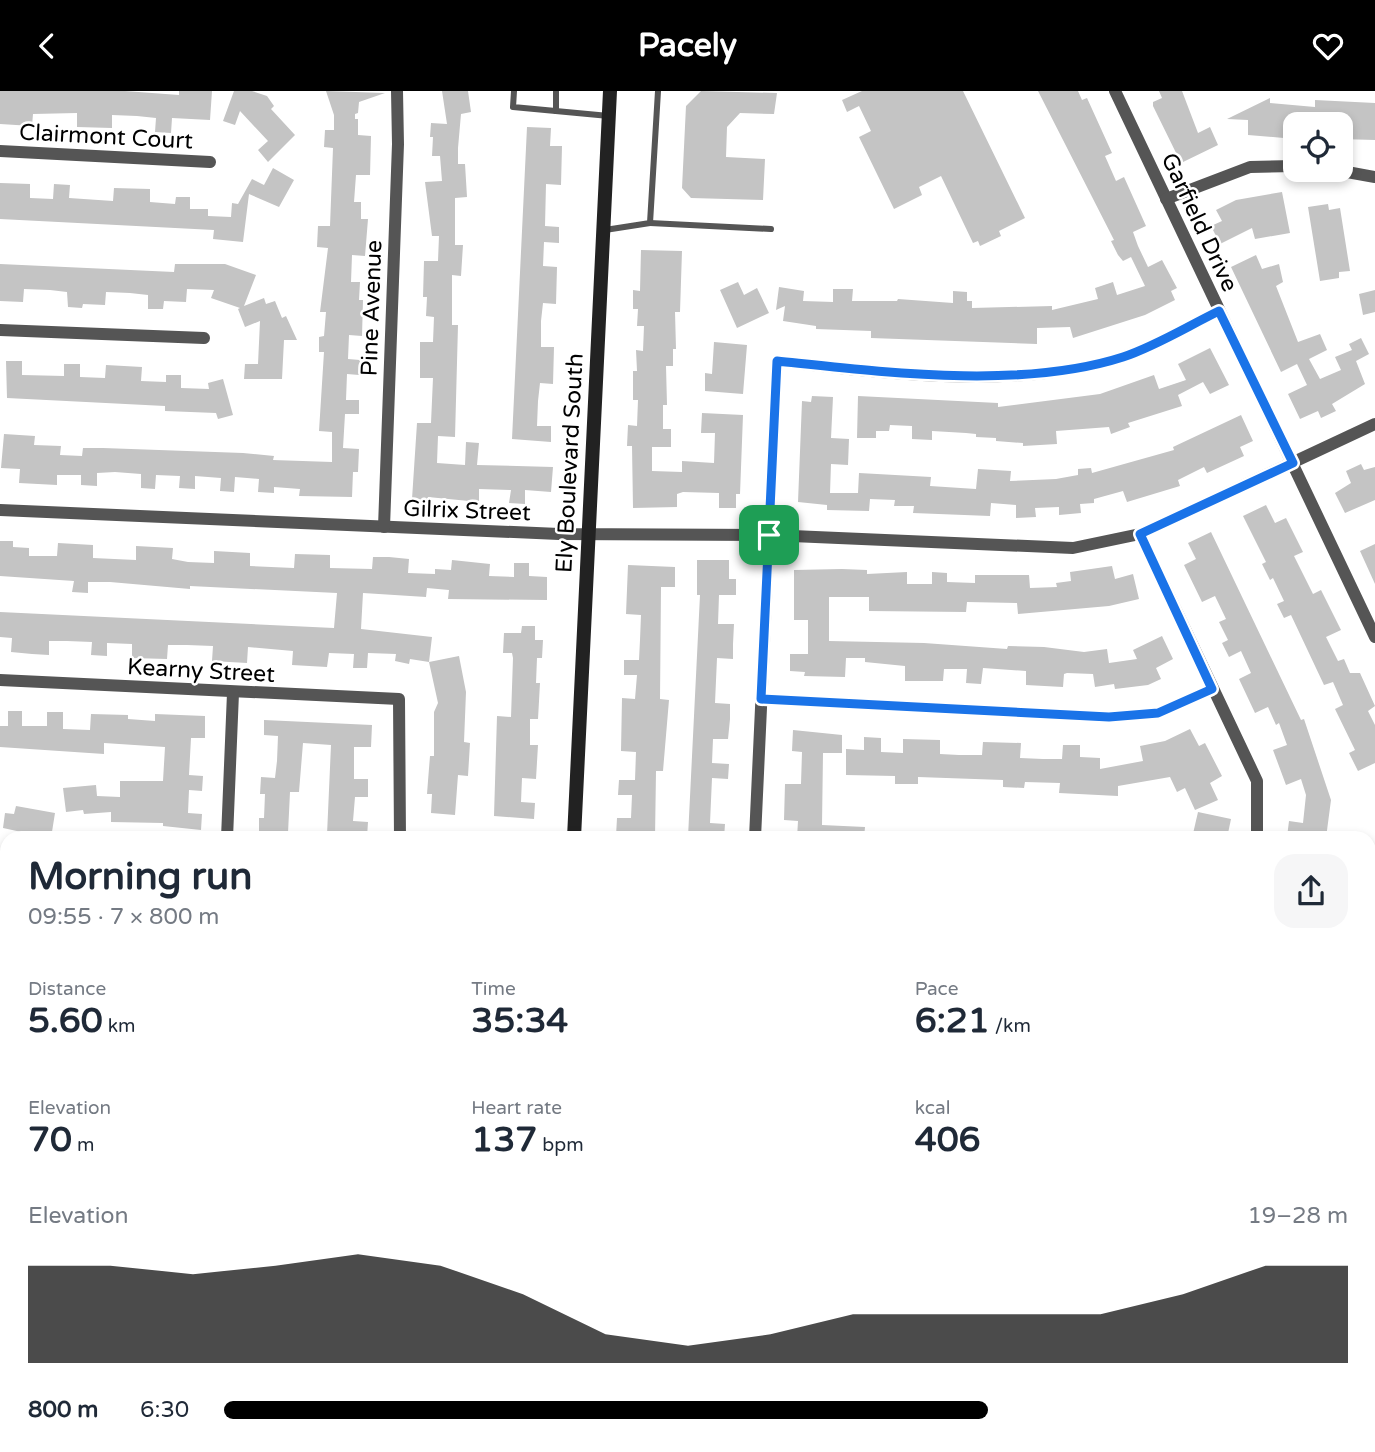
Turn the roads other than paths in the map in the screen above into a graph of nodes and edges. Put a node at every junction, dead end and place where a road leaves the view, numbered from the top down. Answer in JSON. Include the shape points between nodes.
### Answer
{"nodes":[{"id":1,"x":397,"y":91,"type":"edge"},
{"id":2,"x":514,"y":91,"type":"edge"},
{"id":3,"x":556,"y":91,"type":"edge"},
{"id":4,"x":610,"y":91,"type":"edge"},
{"id":5,"x":658,"y":91,"type":"edge"},
{"id":6,"x":1115,"y":91,"type":"edge"},
{"id":7,"x":556,"y":111,"type":"junction"},
{"id":8,"x":609,"y":116,"type":"junction"},
{"id":9,"x":0,"y":151,"type":"edge"},
{"id":10,"x":210,"y":162,"type":"dead end"},
{"id":11,"x":1283,"y":166,"type":"edge"},
{"id":12,"x":1353,"y":173,"type":"edge"},
{"id":13,"x":1375,"y":177,"type":"edge"},
{"id":14,"x":1166,"y":199,"type":"junction"},
{"id":15,"x":650,"y":223,"type":"junction"},
{"id":16,"x":771,"y":229,"type":"dead end"},
{"id":17,"x":605,"y":230,"type":"junction"},
{"id":18,"x":1219,"y":311,"type":"junction"},
{"id":19,"x":0,"y":330,"type":"edge"},
{"id":20,"x":204,"y":338,"type":"dead end"},
{"id":21,"x":1375,"y":424,"type":"edge"},
{"id":22,"x":1293,"y":463,"type":"junction"},
{"id":23,"x":0,"y":510,"type":"edge"},
{"id":24,"x":384,"y":527,"type":"junction"},
{"id":25,"x":587,"y":534,"type":"junction"},
{"id":26,"x":1140,"y":534,"type":"junction"},
{"id":27,"x":769,"y":535,"type":"junction"},
{"id":28,"x":1371,"y":618,"type":"edge"},
{"id":29,"x":1375,"y":637,"type":"edge"},
{"id":30,"x":0,"y":680,"type":"edge"},
{"id":31,"x":1212,"y":689,"type":"junction"},
{"id":32,"x":233,"y":693,"type":"junction"},
{"id":33,"x":761,"y":699,"type":"junction"},
{"id":34,"x":227,"y":831,"type":"edge"},
{"id":35,"x":400,"y":831,"type":"edge"},
{"id":36,"x":574,"y":831,"type":"edge"},
{"id":37,"x":755,"y":831,"type":"edge"},
{"id":38,"x":1257,"y":831,"type":"edge"}],
"edges":[{"from":1,"to":24,"type":"street","name":"Pine Avenue"},
{"from":2,"to":7,"type":"lane","via":[[513,107]]},
{"from":3,"to":7,"type":"lane"},
{"from":4,"to":8,"type":"main road","name":"Ely Boulevard South"},
{"from":5,"to":15,"type":"lane"},
{"from":6,"to":14,"type":"street","name":"Garfield Drive"},
{"from":7,"to":8,"type":"lane"},
{"from":8,"to":17,"type":"main road","name":"Ely Boulevard South"},
{"from":9,"to":10,"type":"street","name":"Clairmont Court"},
{"from":11,"to":14,"type":"street","via":[[1250,167]]},
{"from":12,"to":13,"type":"street"},
{"from":14,"to":18,"type":"street","name":"Garfield Drive"},
{"from":15,"to":16,"type":"lane"},
{"from":15,"to":17,"type":"lane"},
{"from":17,"to":25,"type":"main road","name":"Ely Boulevard South"},
{"from":18,"to":22,"type":"street","name":"Garfield Drive"},
{"from":18,"to":27,"type":"street","via":[[1123,356],[1067,369],[984,376],[777,361]]},
{"from":19,"to":20,"type":"street"},
{"from":21,"to":22,"type":"street","name":"Gilrix Street"},
{"from":22,"to":26,"type":"street","name":"Gilrix Street"},
{"from":22,"to":28,"type":"street","name":"Garfield Drive"},
{"from":23,"to":24,"type":"street","name":"Gilrix Street"},
{"from":24,"to":25,"type":"street","name":"Gilrix Street"},
{"from":25,"to":27,"type":"street","name":"Gilrix Street"},
{"from":25,"to":36,"type":"main road","name":"Ely Boulevard South"},
{"from":26,"to":27,"type":"street","name":"Gilrix Street","via":[[1073,548]]},
{"from":26,"to":31,"type":"street"},
{"from":27,"to":33,"type":"street"},
{"from":28,"to":29,"type":"street","name":"Garfield Drive"},
{"from":30,"to":32,"type":"street","name":"Kearny Street"},
{"from":31,"to":33,"type":"street","via":[[1158,713],[1109,717]]},
{"from":31,"to":38,"type":"street","via":[[1257,781]]},
{"from":32,"to":34,"type":"street"},
{"from":32,"to":35,"type":"street","name":"Kearny Street","via":[[399,699]]},
{"from":33,"to":37,"type":"street"}]}
